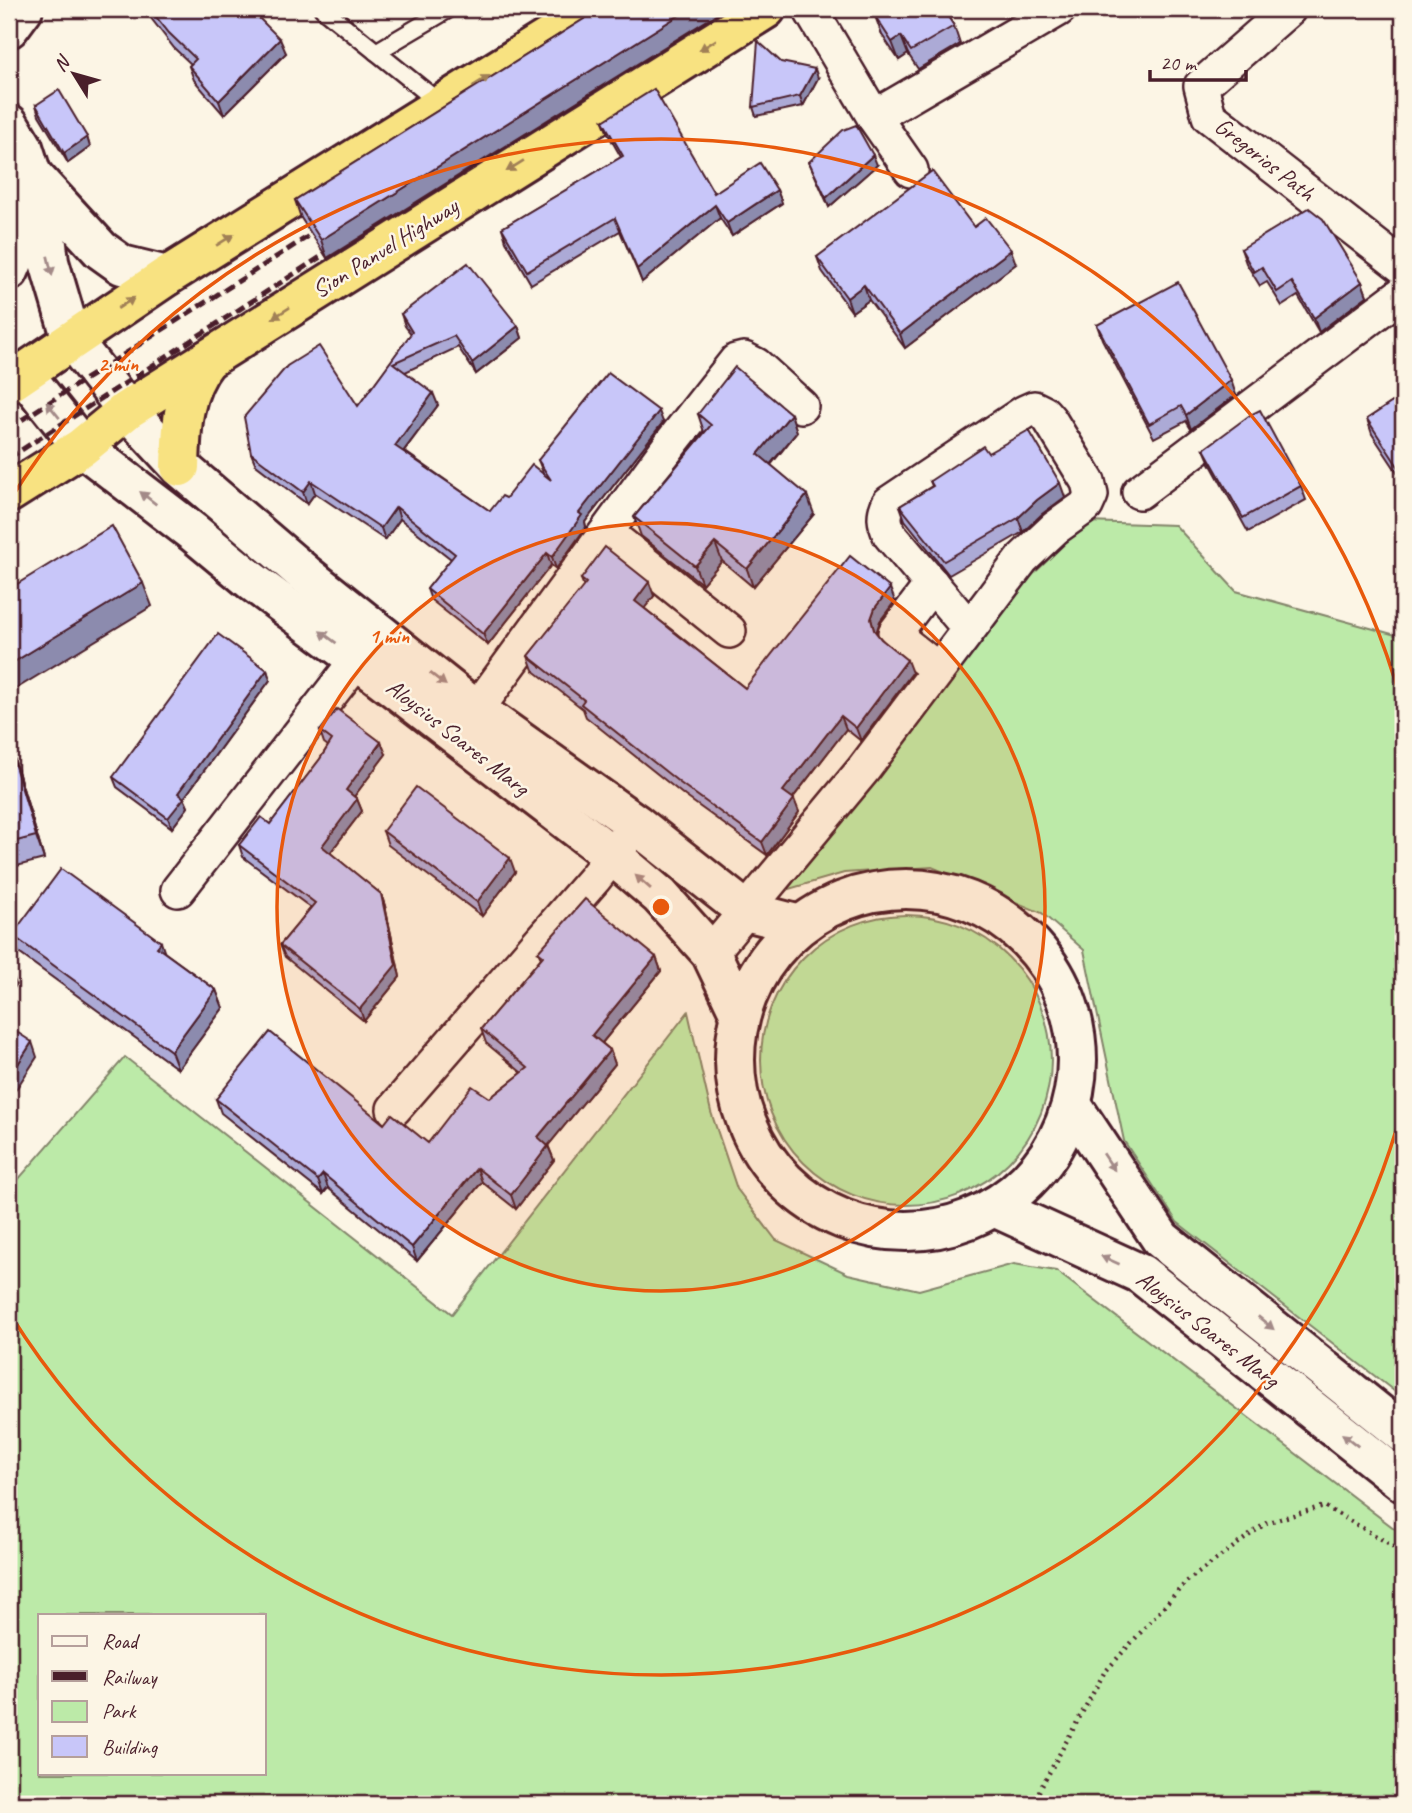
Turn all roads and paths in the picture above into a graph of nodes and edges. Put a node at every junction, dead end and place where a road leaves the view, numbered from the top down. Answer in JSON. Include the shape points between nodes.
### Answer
{"nodes":[{"id":1,"x":23,"y":9,"type":"edge"},
{"id":2,"x":323,"y":9,"type":"edge"},
{"id":3,"x":449,"y":9,"type":"edge"},
{"id":4,"x":595,"y":9,"type":"edge"},
{"id":5,"x":766,"y":9,"type":"edge"},
{"id":6,"x":810,"y":9,"type":"edge"},
{"id":7,"x":1059,"y":9,"type":"edge"},
{"id":8,"x":1289,"y":9,"type":"edge"},
{"id":9,"x":9,"y":28,"type":"edge"},
{"id":10,"x":376,"y":52,"type":"junction"},
{"id":11,"x":443,"y":105,"type":"junction"},
{"id":12,"x":874,"y":117,"type":"junction"},
{"id":13,"x":9,"y":124,"type":"edge"},
{"id":14,"x":911,"y":170,"type":"dead end"},
{"id":15,"x":32,"y":175,"type":"junction"},
{"id":16,"x":1403,"y":267,"type":"edge"},
{"id":17,"x":9,"y":271,"type":"edge"},
{"id":18,"x":167,"y":276,"type":"junction"},
{"id":19,"x":1403,"y":293,"type":"edge"},
{"id":20,"x":72,"y":340,"type":"junction"},
{"id":21,"x":207,"y":360,"type":"junction"},
{"id":22,"x":16,"y":378,"type":"edge"},
{"id":23,"x":801,"y":406,"type":"dead end"},
{"id":24,"x":127,"y":410,"type":"junction"},
{"id":25,"x":82,"y":447,"type":"junction"},
{"id":26,"x":180,"y":467,"type":"junction"},
{"id":27,"x":1139,"y":492,"type":"dead end"},
{"id":28,"x":9,"y":493,"type":"edge"},
{"id":29,"x":222,"y":503,"type":"junction"},
{"id":30,"x":194,"y":533,"type":"junction"},
{"id":31,"x":607,"y":533,"type":"junction"},
{"id":32,"x":277,"y":551,"type":"junction"},
{"id":33,"x":253,"y":582,"type":"junction"},
{"id":34,"x":932,"y":584,"type":"junction"},
{"id":35,"x":968,"y":627,"type":"junction"},
{"id":36,"x":729,"y":631,"type":"dead end"},
{"id":37,"x":368,"y":646,"type":"junction"},
{"id":38,"x":937,"y":669,"type":"junction"},
{"id":39,"x":467,"y":723,"type":"junction"},
{"id":40,"x":636,"y":824,"type":"junction"},
{"id":41,"x":613,"y":856,"type":"junction"},
{"id":42,"x":178,"y":890,"type":"dead end"},
{"id":43,"x":746,"y":911,"type":"junction"},
{"id":44,"x":800,"y":925,"type":"junction"},
{"id":45,"x":711,"y":953,"type":"junction"},
{"id":46,"x":740,"y":1014,"type":"junction"},
{"id":47,"x":1072,"y":1105,"type":"junction"},
{"id":48,"x":394,"y":1109,"type":"dead end"},
{"id":49,"x":994,"y":1207,"type":"junction"},
{"id":50,"x":1403,"y":1433,"type":"edge"},
{"id":51,"x":1403,"y":1482,"type":"edge"},
{"id":52,"x":1403,"y":1555,"type":"edge"},
{"id":53,"x":1032,"y":1804,"type":"edge"}],
"edges":[{"from":1,"to":9,"type":"main road"},
{"from":2,"to":10,"type":"lane"},
{"from":3,"to":10,"type":"lane"},
{"from":11,"to":4,"type":"highway","one_way":true},
{"from":5,"to":21,"type":"highway","name":"Sion Panvel Highway","one_way":true},
{"from":6,"to":12,"type":"street"},
{"from":7,"to":12,"type":"street"},
{"from":8,"to":16,"type":"street","name":"Gregorios Path","via":[[1201,86],[1209,116]]},
{"from":10,"to":11,"type":"lane"},
{"from":18,"to":11,"type":"highway","one_way":true},
{"from":12,"to":14,"type":"street"},
{"from":13,"to":15,"type":"main road"},
{"from":15,"to":17,"type":"main road"},
{"from":15,"to":18,"type":"main road","via":[[101,250],[122,265]]},
{"from":15,"to":20,"type":"main road","one_way":true,"via":[[49,262]]},
{"from":20,"to":18,"type":"highway","one_way":true},
{"from":19,"to":27,"type":"street"},
{"from":20,"to":22,"type":"highway"},
{"from":20,"to":24,"type":"main road","name":"Aloysius Soares Marg"},
{"from":21,"to":24,"type":"highway","name":"Sion Panvel Highway"},
{"from":21,"to":26,"type":"highway","via":[[195,374],[181,418]]},
{"from":25,"to":22,"type":"main road","name":"Aloysius Soares Marg","one_way":true},
{"from":23,"to":31,"type":"street","via":[[756,365],[744,359],[736,361]]},
{"from":24,"to":25,"type":"highway","name":"Sion Panvel Highway"},
{"from":24,"to":26,"type":"main road","name":"Aloysius Soares Marg"},
{"from":25,"to":28,"type":"highway","name":"Sion Panvel Highway"},
{"from":30,"to":25,"type":"main road","name":"Aloysius Soares Marg","one_way":true},
{"from":26,"to":29,"type":"main road","name":"Aloysius Soares Marg"},
{"from":29,"to":30,"type":"main road"},
{"from":29,"to":32,"type":"main road","name":"Aloysius Soares Marg"},
{"from":30,"to":33,"type":"main road","name":"Aloysius Soares Marg"},
{"from":31,"to":36,"type":"street"},
{"from":31,"to":39,"type":"street"},
{"from":32,"to":33,"type":"main road"},
{"from":32,"to":37,"type":"main road","name":"Aloysius Soares Marg"},
{"from":37,"to":33,"type":"main road","name":"Aloysius Soares Marg","one_way":true},
{"from":34,"to":35,"type":"street"},
{"from":34,"to":35,"type":"street","via":[[890,535],[884,521],[889,503],[1025,412],[1034,408],[1044,413],[1088,482],[1091,495],[1086,506],[1022,559]]},
{"from":34,"to":38,"type":"street","via":[[895,633]]},
{"from":35,"to":38,"type":"street"},
{"from":37,"to":39,"type":"main road","name":"Aloysius Soares Marg"},
{"from":37,"to":42,"type":"street"},
{"from":38,"to":43,"type":"street","via":[[863,770]]},
{"from":39,"to":40,"type":"main road","name":"Aloysius Soares Marg"},
{"from":39,"to":41,"type":"main road","name":"Aloysius Soares Marg"},
{"from":40,"to":41,"type":"street"},
{"from":40,"to":43,"type":"main road","name":"Aloysius Soares Marg"},
{"from":45,"to":41,"type":"main road","name":"Aloysius Soares Marg","one_way":true,"via":[[660,896]]},
{"from":41,"to":48,"type":"street"},
{"from":43,"to":44,"type":"main road","name":"Aloysius Soares Marg"},
{"from":43,"to":45,"type":"street"},
{"from":44,"to":46,"type":"main road","via":[[764,965]]},
{"from":44,"to":47,"type":"main road","via":[[847,899],[900,888],[953,894],[1001,917],[1041,953],[1067,999],[1078,1052]]},
{"from":45,"to":46,"type":"main road","name":"Aloysius Soares Marg"},
{"from":46,"to":49,"type":"main road","via":[[735,1072],[748,1129],[779,1178],[826,1213],[881,1231],[940,1229]]},
{"from":47,"to":49,"type":"main road","via":[[1055,1145],[1028,1181]]},
{"from":47,"to":50,"type":"main road","name":"Aloysius Soares Marg","one_way":true,"via":[[1161,1239]]},
{"from":51,"to":49,"type":"main road","name":"Aloysius Soares Marg","one_way":true,"via":[[1141,1274]]},
{"from":52,"to":53,"type":"path","via":[[1324,1506],[1265,1523],[1186,1582],[1104,1673]]}]}
